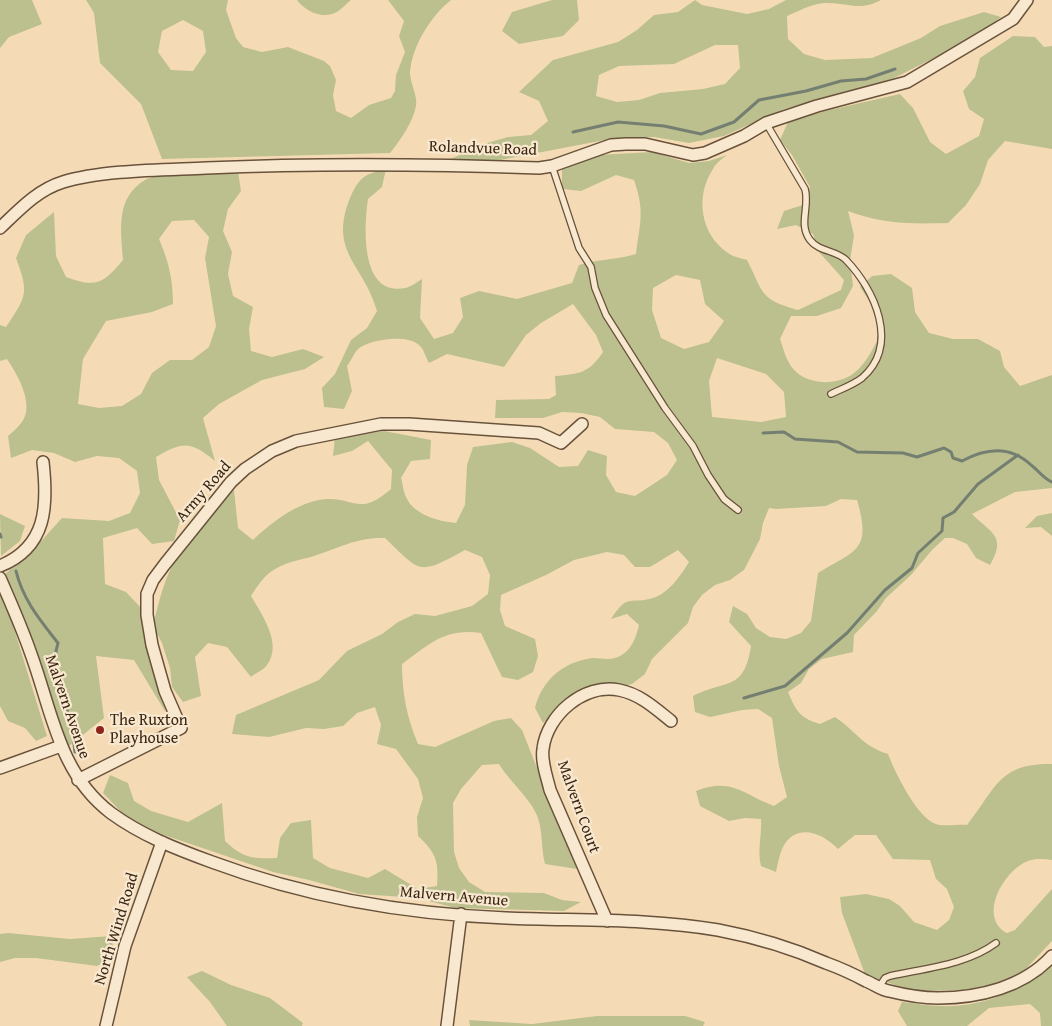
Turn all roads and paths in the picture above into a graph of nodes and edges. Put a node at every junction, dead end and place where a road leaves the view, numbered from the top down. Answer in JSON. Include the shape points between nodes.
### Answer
{"nodes":[{"id":1,"x":1027,"y":0,"type":"edge"},
{"id":2,"x":766,"y":123,"type":"junction"},
{"id":3,"x":552,"y":166,"type":"junction"},
{"id":4,"x":0,"y":228,"type":"edge"},
{"id":5,"x":831,"y":394,"type":"dead end"},
{"id":6,"x":582,"y":424,"type":"dead end"},
{"id":7,"x":43,"y":462,"type":"dead end"},
{"id":8,"x":738,"y":510,"type":"dead end"},
{"id":9,"x":0,"y":566,"type":"edge"},
{"id":10,"x":0,"y":578,"type":"edge"},
{"id":11,"x":671,"y":721,"type":"dead end"},
{"id":12,"x":61,"y":746,"type":"junction"},
{"id":13,"x":0,"y":768,"type":"edge"},
{"id":14,"x":78,"y":780,"type":"junction"},
{"id":15,"x":162,"y":842,"type":"junction"},
{"id":16,"x":461,"y":914,"type":"junction"},
{"id":17,"x":607,"y":921,"type":"junction"},
{"id":18,"x":996,"y":944,"type":"dead end"},
{"id":19,"x":1052,"y":956,"type":"edge"},
{"id":20,"x":879,"y":988,"type":"junction"},
{"id":21,"x":106,"y":1026,"type":"edge"},
{"id":22,"x":448,"y":1026,"type":"edge"}],
"edges":[{"from":1,"to":2,"type":"street","name":"Rolandvue Road","via":[[1013,19],[907,82]]},
{"from":2,"to":3,"type":"street","name":"Rolandvue Road","via":[[705,153],[693,155],[645,144],[611,145]]},
{"from":2,"to":5,"type":"lane","via":[[805,189],[803,225],[806,232],[818,247],[839,254],[847,262],[867,289],[881,321],[878,355],[862,378]]},
{"from":3,"to":4,"type":"street","name":"Rolandvue Road","via":[[273,165],[91,176],[63,182],[40,192]]},
{"from":3,"to":8,"type":"lane","via":[[579,248],[591,267],[606,315],[693,446],[724,499]]},
{"from":6,"to":14,"type":"street","name":"Army Road","via":[[560,443],[539,433],[381,424],[296,440],[245,468],[165,564],[147,594],[152,645],[165,690],[181,728]]},
{"from":7,"to":9,"type":"street","via":[[46,486],[41,528],[23,552]]},
{"from":10,"to":12,"type":"street","name":"Malvern Avenue","via":[[31,654]]},
{"from":11,"to":17,"type":"street","name":"Malvern Court","via":[[632,694],[618,689],[598,691],[566,706],[556,715],[544,738],[542,751],[550,790]]},
{"from":12,"to":13,"type":"street"},
{"from":12,"to":14,"type":"street","name":"Malvern Avenue"},
{"from":14,"to":15,"type":"street","name":"Malvern Avenue","via":[[112,814]]},
{"from":15,"to":16,"type":"street","name":"Malvern Avenue","via":[[237,872],[309,893],[394,908]]},
{"from":15,"to":21,"type":"street","name":"North Wind Road","via":[[125,946]]},
{"from":16,"to":17,"type":"street","name":"Malvern Avenue"},
{"from":16,"to":22,"type":"street"},
{"from":17,"to":20,"type":"street","name":"Malvern Avenue","via":[[717,930],[766,941],[826,962]]},
{"from":18,"to":20,"type":"lane","via":[[984,952],[950,964],[890,976]]},
{"from":19,"to":20,"type":"street","name":"Malvern Avenue","via":[[1038,970],[1016,982],[974,996],[920,997]]}]}
